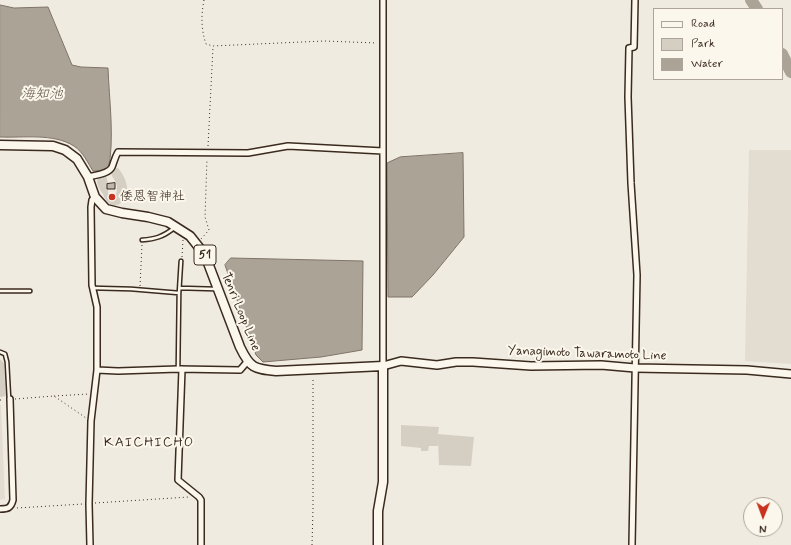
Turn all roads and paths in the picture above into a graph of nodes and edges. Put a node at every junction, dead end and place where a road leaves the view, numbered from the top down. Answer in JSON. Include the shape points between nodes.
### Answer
{"nodes":[{"id":1,"x":204,"y":0,"type":"edge"},
{"id":2,"x":383,"y":0,"type":"edge"},
{"id":3,"x":635,"y":0,"type":"edge"},
{"id":4,"x":384,"y":43,"type":"junction"},
{"id":5,"x":0,"y":144,"type":"edge"},
{"id":6,"x":383,"y":151,"type":"junction"},
{"id":7,"x":88,"y":177,"type":"junction"},
{"id":8,"x":96,"y":197,"type":"junction"},
{"id":9,"x":175,"y":227,"type":"junction"},
{"id":10,"x":183,"y":232,"type":"junction"},
{"id":11,"x":142,"y":240,"type":"joint"},
{"id":12,"x":181,"y":261,"type":"joint"},
{"id":13,"x":93,"y":288,"type":"junction"},
{"id":14,"x":180,"y":288,"type":"junction"},
{"id":15,"x":217,"y":289,"type":"junction"},
{"id":16,"x":139,"y":290,"type":"junction"},
{"id":17,"x":0,"y":291,"type":"edge"},
{"id":18,"x":30,"y":291,"type":"dead end"},
{"id":19,"x":179,"y":293,"type":"junction"},
{"id":20,"x":0,"y":352,"type":"edge"},
{"id":21,"x":247,"y":362,"type":"junction"},
{"id":22,"x":383,"y":366,"type":"junction"},
{"id":23,"x":635,"y":368,"type":"junction"},
{"id":24,"x":180,"y":369,"type":"junction"},
{"id":25,"x":313,"y":369,"type":"junction"},
{"id":26,"x":97,"y":370,"type":"junction"},
{"id":27,"x":791,"y":374,"type":"edge"},
{"id":28,"x":95,"y":394,"type":"junction"},
{"id":29,"x":54,"y":396,"type":"junction"},
{"id":30,"x":10,"y":400,"type":"junction"},
{"id":31,"x":91,"y":422,"type":"junction"},
{"id":32,"x":199,"y":497,"type":"junction"},
{"id":33,"x":89,"y":504,"type":"junction"},
{"id":34,"x":8,"y":508,"type":"junction"},
{"id":35,"x":0,"y":509,"type":"edge"},
{"id":36,"x":90,"y":545,"type":"edge"},
{"id":37,"x":201,"y":545,"type":"edge"},
{"id":38,"x":312,"y":545,"type":"edge"},
{"id":39,"x":378,"y":545,"type":"edge"},
{"id":40,"x":632,"y":545,"type":"edge"}],
"edges":[{"from":1,"to":4,"type":"path","via":[[202,33],[206,44],[213,46],[324,41]]},
{"from":2,"to":4,"type":"street"},
{"from":3,"to":23,"type":"street","via":[[634,47],[629,48],[628,97],[630,183],[637,260]]},
{"from":4,"to":6,"type":"street"},
{"from":5,"to":7,"type":"main road","name":"Tenri Loop Line","number":"51","via":[[53,146],[65,150],[77,159]]},
{"from":6,"to":7,"type":"street","via":[[288,146],[248,153],[118,152],[109,171]]},
{"from":6,"to":22,"type":"street"},
{"from":7,"to":8,"type":"main road","name":"Tenri Loop Line","number":"51"},
{"from":8,"to":9,"type":"main road","name":"Tenri Loop Line","number":"51","via":[[106,209],[168,222]]},
{"from":8,"to":13,"type":"street","via":[[92,200],[91,207]]},
{"from":9,"to":10,"type":"main road","name":"Tenri Loop Line","number":"51"},
{"from":9,"to":11,"type":"lane","via":[[156,239]]},
{"from":10,"to":12,"type":"path"},
{"from":10,"to":15,"type":"main road","name":"Tenri Loop Line","number":"51","via":[[205,255]]},
{"from":11,"to":16,"type":"path"},
{"from":12,"to":14,"type":"lane"},
{"from":13,"to":16,"type":"lane"},
{"from":13,"to":26,"type":"street","via":[[97,307]]},
{"from":14,"to":15,"type":"lane"},
{"from":14,"to":19,"type":"lane"},
{"from":15,"to":21,"type":"main road","name":"Tenri Loop Line","number":"51"},
{"from":16,"to":19,"type":"lane"},
{"from":17,"to":18,"type":"lane"},
{"from":19,"to":24,"type":"lane"},
{"from":20,"to":30,"type":"lane","via":[[5,354],[7,362]]},
{"from":21,"to":24,"type":"street","via":[[240,370]]},
{"from":21,"to":25,"type":"main road","name":"Tenri Loop Line","via":[[263,370]]},
{"from":22,"to":23,"type":"main road","name":"Yanagimoto Tawaramoto Line","via":[[400,361],[437,365],[473,362]]},
{"from":22,"to":25,"type":"main road","name":"Tenri Loop Line"},
{"from":22,"to":39,"type":"main road","via":[[383,482],[378,511]]},
{"from":23,"to":27,"type":"main road","name":"Yanagimoto Tawaramoto Line","via":[[748,370]]},
{"from":23,"to":40,"type":"street"},
{"from":24,"to":26,"type":"street","via":[[118,372]]},
{"from":24,"to":32,"type":"street","via":[[178,480]]},
{"from":25,"to":38,"type":"path"},
{"from":26,"to":28,"type":"street"},
{"from":28,"to":29,"type":"path"},
{"from":28,"to":31,"type":"street"},
{"from":29,"to":30,"type":"path"},
{"from":29,"to":31,"type":"path"},
{"from":30,"to":34,"type":"street","via":[[13,500],[12,506]]},
{"from":31,"to":33,"type":"street"},
{"from":32,"to":33,"type":"path"},
{"from":32,"to":37,"type":"street"},
{"from":33,"to":34,"type":"path"},
{"from":33,"to":36,"type":"street"},
{"from":34,"to":35,"type":"street"}]}
